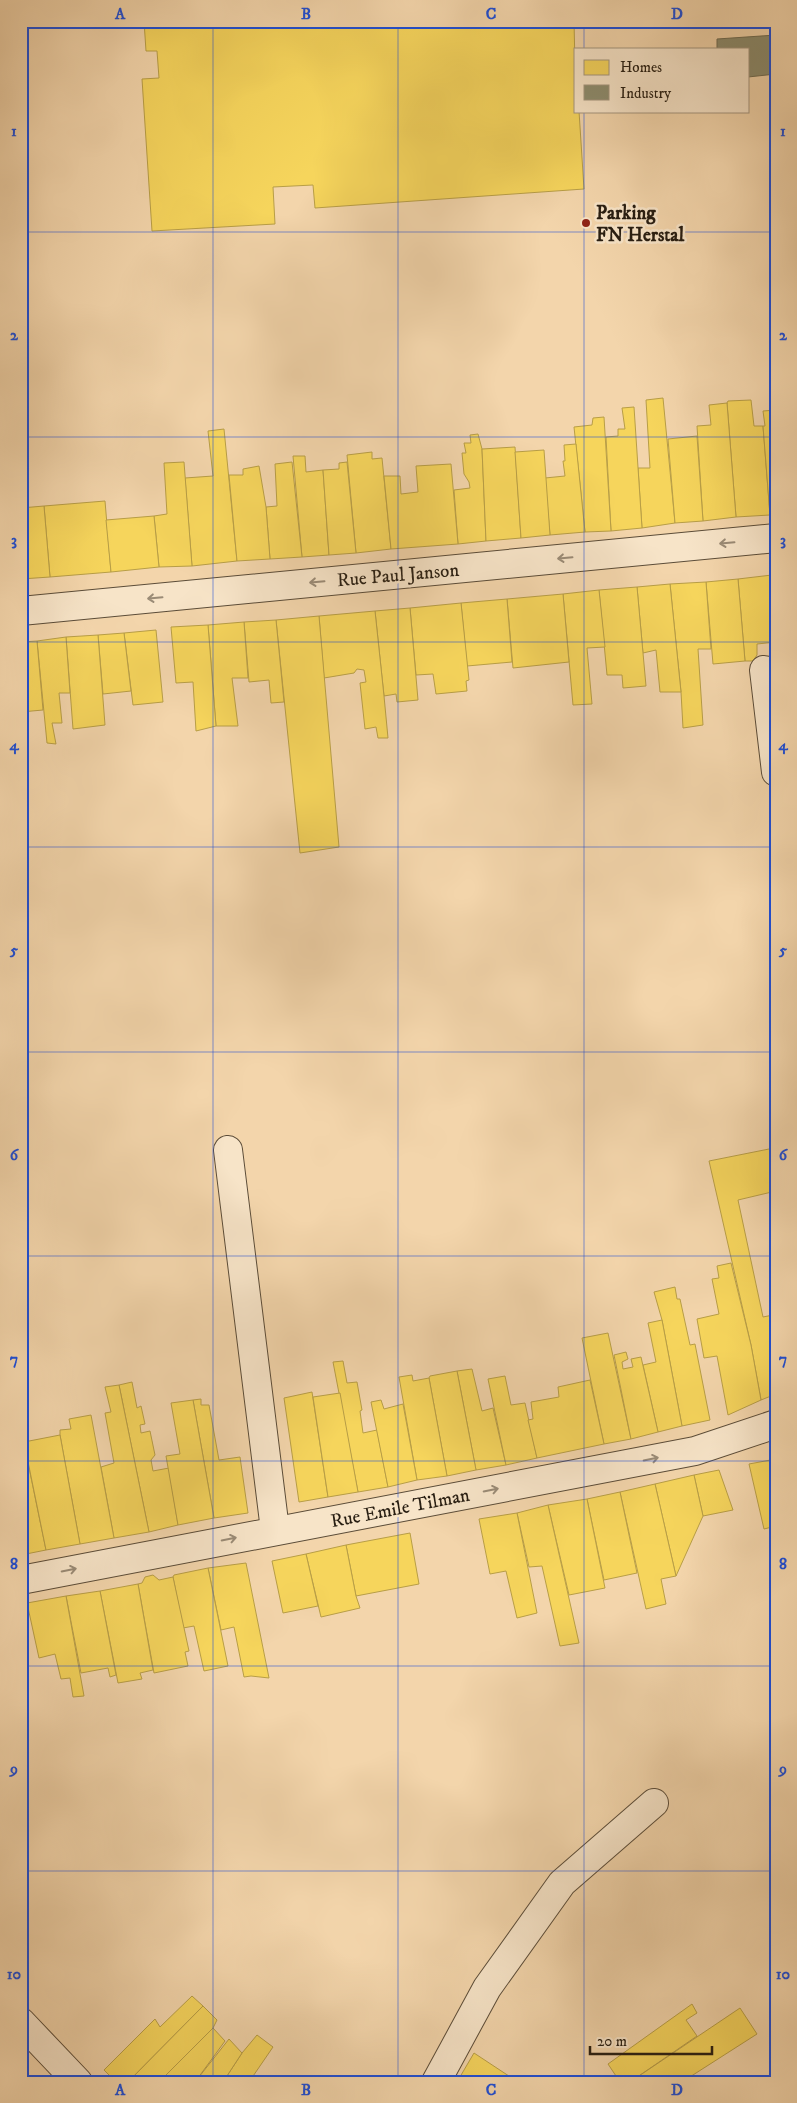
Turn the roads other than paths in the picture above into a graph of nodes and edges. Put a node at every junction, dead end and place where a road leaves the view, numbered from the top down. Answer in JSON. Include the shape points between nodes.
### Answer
{"nodes":[{"id":1,"x":776,"y":538,"type":"edge"},
{"id":2,"x":21,"y":610,"type":"edge"},
{"id":3,"x":764,"y":670,"type":"dead end"},
{"id":4,"x":776,"y":772,"type":"edge"},
{"id":5,"x":228,"y":1150,"type":"dead end"},
{"id":6,"x":776,"y":1424,"type":"edge"},
{"id":7,"x":275,"y":1530,"type":"junction"},
{"id":8,"x":21,"y":1580,"type":"edge"},
{"id":9,"x":654,"y":1804,"type":"dead end"},
{"id":10,"x":21,"y":2022,"type":"edge"},
{"id":11,"x":78,"y":2082,"type":"edge"},
{"id":12,"x":436,"y":2082,"type":"edge"}],
"edges":[{"from":1,"to":2,"type":"street","name":"Rue Paul Janson","one_way":true},
{"from":3,"to":4,"type":"street"},
{"from":5,"to":7,"type":"street"},
{"from":7,"to":6,"type":"street","name":"Rue Emile Tilman","one_way":true,"via":[[695,1451]]},
{"from":8,"to":7,"type":"street","name":"Rue Emile Tilman","one_way":true},
{"from":9,"to":12,"type":"street","via":[[562,1883],[486,1988]]},
{"from":10,"to":11,"type":"street"}]}
